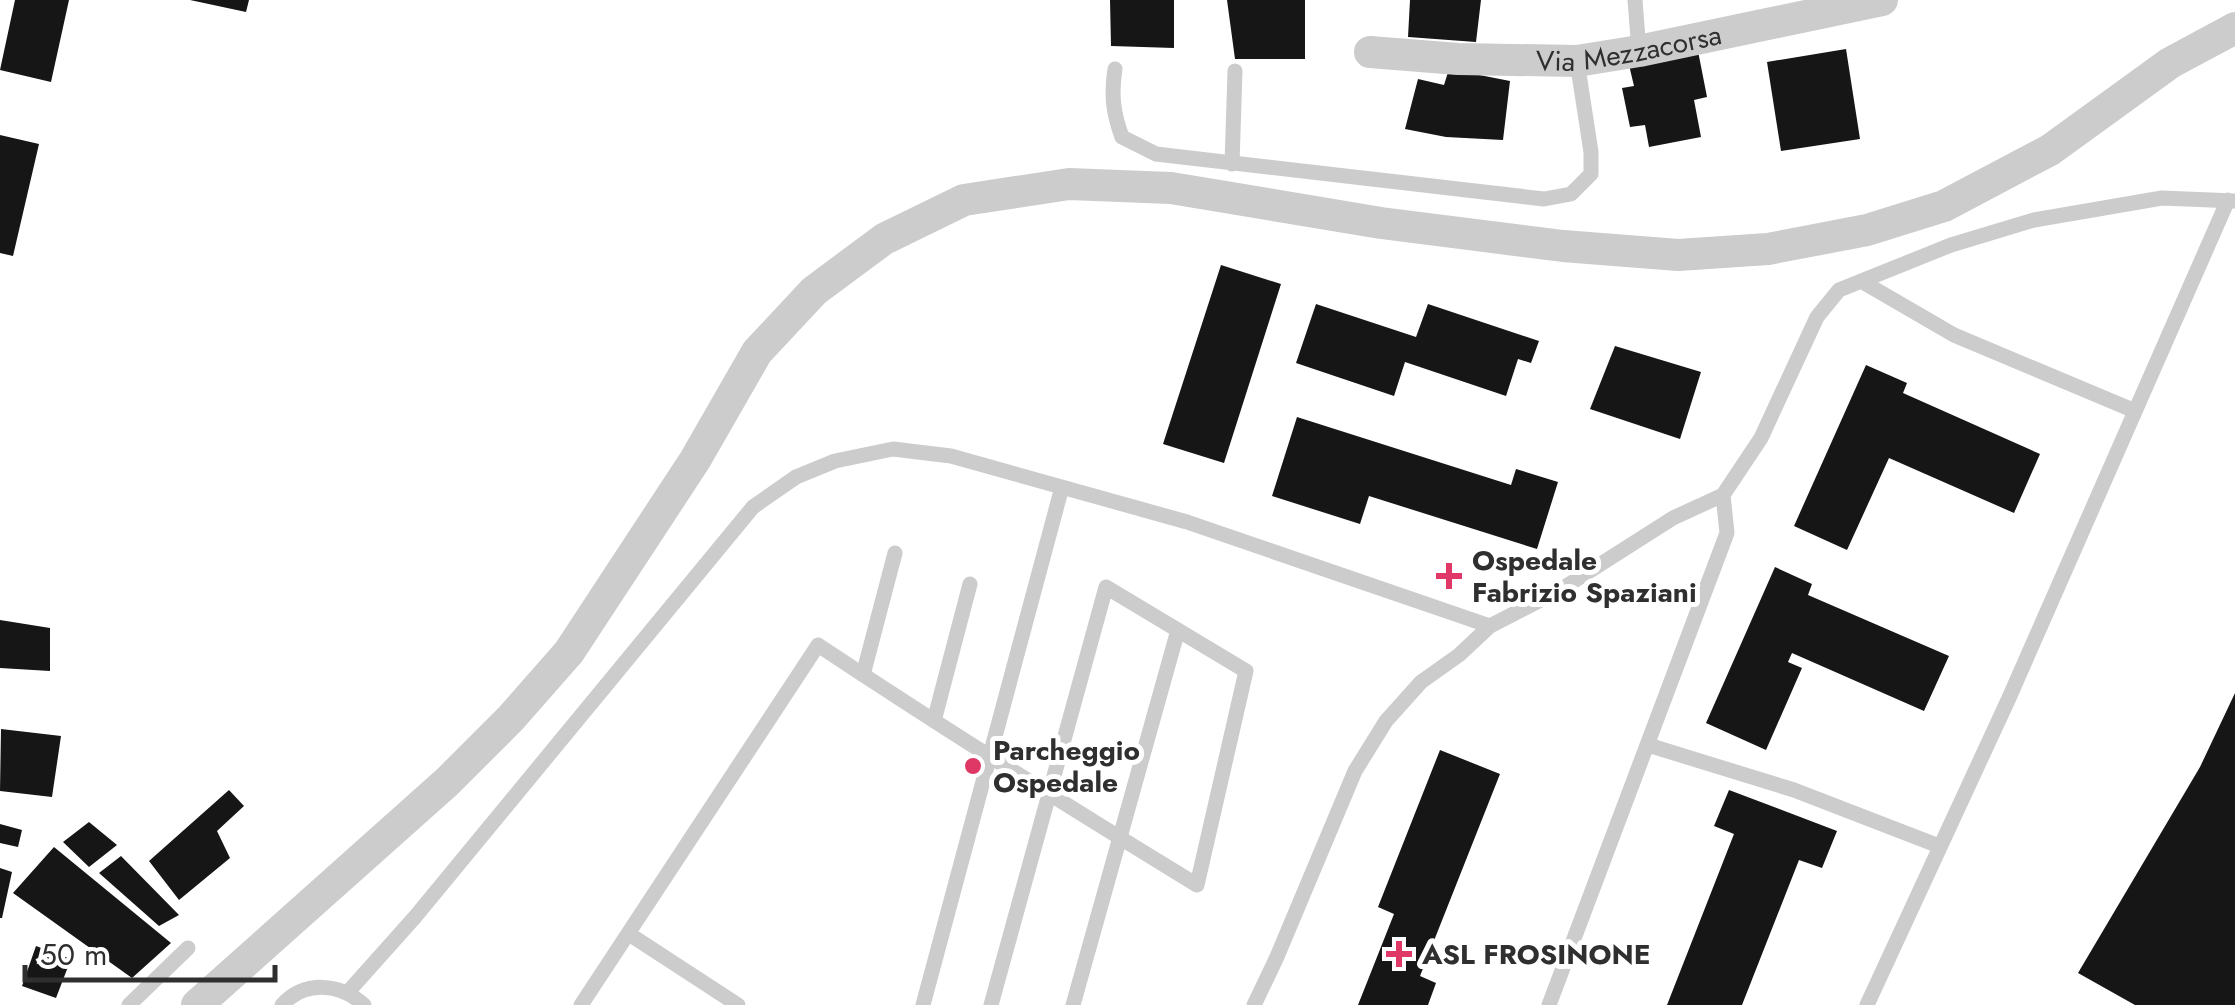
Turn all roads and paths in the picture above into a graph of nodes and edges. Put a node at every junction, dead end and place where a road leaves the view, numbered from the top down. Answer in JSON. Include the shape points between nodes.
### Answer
{"nodes":[{"id":1,"x":1635,"y":0,"type":"edge"},
{"id":2,"x":1882,"y":0,"type":"edge"},
{"id":3,"x":2235,"y":28,"type":"edge"},
{"id":4,"x":1640,"y":51,"type":"junction"},
{"id":5,"x":1370,"y":52,"type":"dead end"},
{"id":6,"x":1577,"y":61,"type":"junction"},
{"id":7,"x":1115,"y":68,"type":"dead end"},
{"id":8,"x":1235,"y":71,"type":"dead end"},
{"id":9,"x":1232,"y":164,"type":"junction"},
{"id":10,"x":2232,"y":201,"type":"edge"},
{"id":11,"x":1862,"y":281,"type":"junction"},
{"id":12,"x":2135,"y":411,"type":"junction"},
{"id":13,"x":1062,"y":487,"type":"junction"},
{"id":14,"x":1723,"y":495,"type":"junction"},
{"id":15,"x":895,"y":553,"type":"dead end"},
{"id":16,"x":970,"y":584,"type":"dead end"},
{"id":17,"x":1490,"y":626,"type":"junction"},
{"id":18,"x":1178,"y":630,"type":"junction"},
{"id":19,"x":863,"y":675,"type":"junction"},
{"id":20,"x":934,"y":721,"type":"junction"},
{"id":21,"x":1648,"y":744,"type":"junction"},
{"id":22,"x":989,"y":757,"type":"junction"},
{"id":23,"x":1050,"y":795,"type":"junction"},
{"id":24,"x":1121,"y":838,"type":"junction"},
{"id":25,"x":1939,"y":846,"type":"junction"},
{"id":26,"x":628,"y":934,"type":"junction"},
{"id":27,"x":188,"y":948,"type":"dead end"},
{"id":28,"x":348,"y":992,"type":"junction"},
{"id":29,"x":128,"y":1005,"type":"edge"},
{"id":30,"x":197,"y":1005,"type":"edge"},
{"id":31,"x":282,"y":1005,"type":"edge"},
{"id":32,"x":364,"y":1005,"type":"edge"},
{"id":33,"x":581,"y":1005,"type":"edge"},
{"id":34,"x":738,"y":1005,"type":"edge"},
{"id":35,"x":922,"y":1005,"type":"edge"},
{"id":36,"x":992,"y":1005,"type":"edge"},
{"id":37,"x":1073,"y":1005,"type":"edge"},
{"id":38,"x":1254,"y":1005,"type":"edge"},
{"id":39,"x":1549,"y":1005,"type":"edge"},
{"id":40,"x":1867,"y":1005,"type":"edge"}],
"edges":[{"from":1,"to":4,"type":"lane"},
{"from":2,"to":4,"type":"street","name":"Via Mezzacorsa"},
{"from":3,"to":30,"type":"street","via":[[2170,63],[2050,150],[1944,206],[1867,230],[1768,248],[1678,254],[1563,246],[1171,188],[1068,184],[964,200],[884,239],[814,291],[757,352],[569,652],[512,718]]},
{"from":4,"to":6,"type":"street","name":"Via Mezzacorsa"},
{"from":5,"to":6,"type":"street","name":"Via Mezzacorsa"},
{"from":6,"to":9,"type":"lane","via":[[1592,174],[1571,194],[1544,198]]},
{"from":7,"to":9,"type":"lane","via":[[1114,116],[1122,138],[1156,154]]},
{"from":8,"to":9,"type":"lane"},
{"from":10,"to":11,"type":"lane","via":[[2162,198],[2050,216]]},
{"from":10,"to":12,"type":"lane"},
{"from":11,"to":12,"type":"lane","via":[[1954,334]]},
{"from":11,"to":14,"type":"lane","via":[[1839,290],[1817,318],[1761,438]]},
{"from":12,"to":25,"type":"lane"},
{"from":13,"to":17,"type":"lane","via":[[1187,522]]},
{"from":13,"to":22,"type":"lane"},
{"from":13,"to":28,"type":"lane","via":[[951,456],[893,449],[796,477],[753,507]]},
{"from":14,"to":17,"type":"lane"},
{"from":14,"to":21,"type":"lane","via":[[1727,533]]},
{"from":15,"to":19,"type":"lane"},
{"from":16,"to":20,"type":"lane"},
{"from":17,"to":38,"type":"lane","via":[[1386,721],[1355,771]]},
{"from":18,"to":23,"type":"lane","via":[[1106,587]]},
{"from":18,"to":24,"type":"lane"},
{"from":18,"to":24,"type":"lane","via":[[1246,671],[1197,884]]},
{"from":19,"to":20,"type":"lane"},
{"from":19,"to":26,"type":"lane","via":[[818,645]]},
{"from":20,"to":22,"type":"lane"},
{"from":21,"to":25,"type":"lane"},
{"from":21,"to":39,"type":"lane"},
{"from":22,"to":23,"type":"lane"},
{"from":22,"to":35,"type":"lane"},
{"from":23,"to":24,"type":"lane"},
{"from":23,"to":36,"type":"lane"},
{"from":24,"to":37,"type":"lane"},
{"from":25,"to":40,"type":"lane"},
{"from":26,"to":33,"type":"lane"},
{"from":26,"to":34,"type":"lane"},
{"from":27,"to":29,"type":"lane"},
{"from":28,"to":31,"type":"lane","via":[[307,988]]},
{"from":28,"to":32,"type":"lane"}]}
